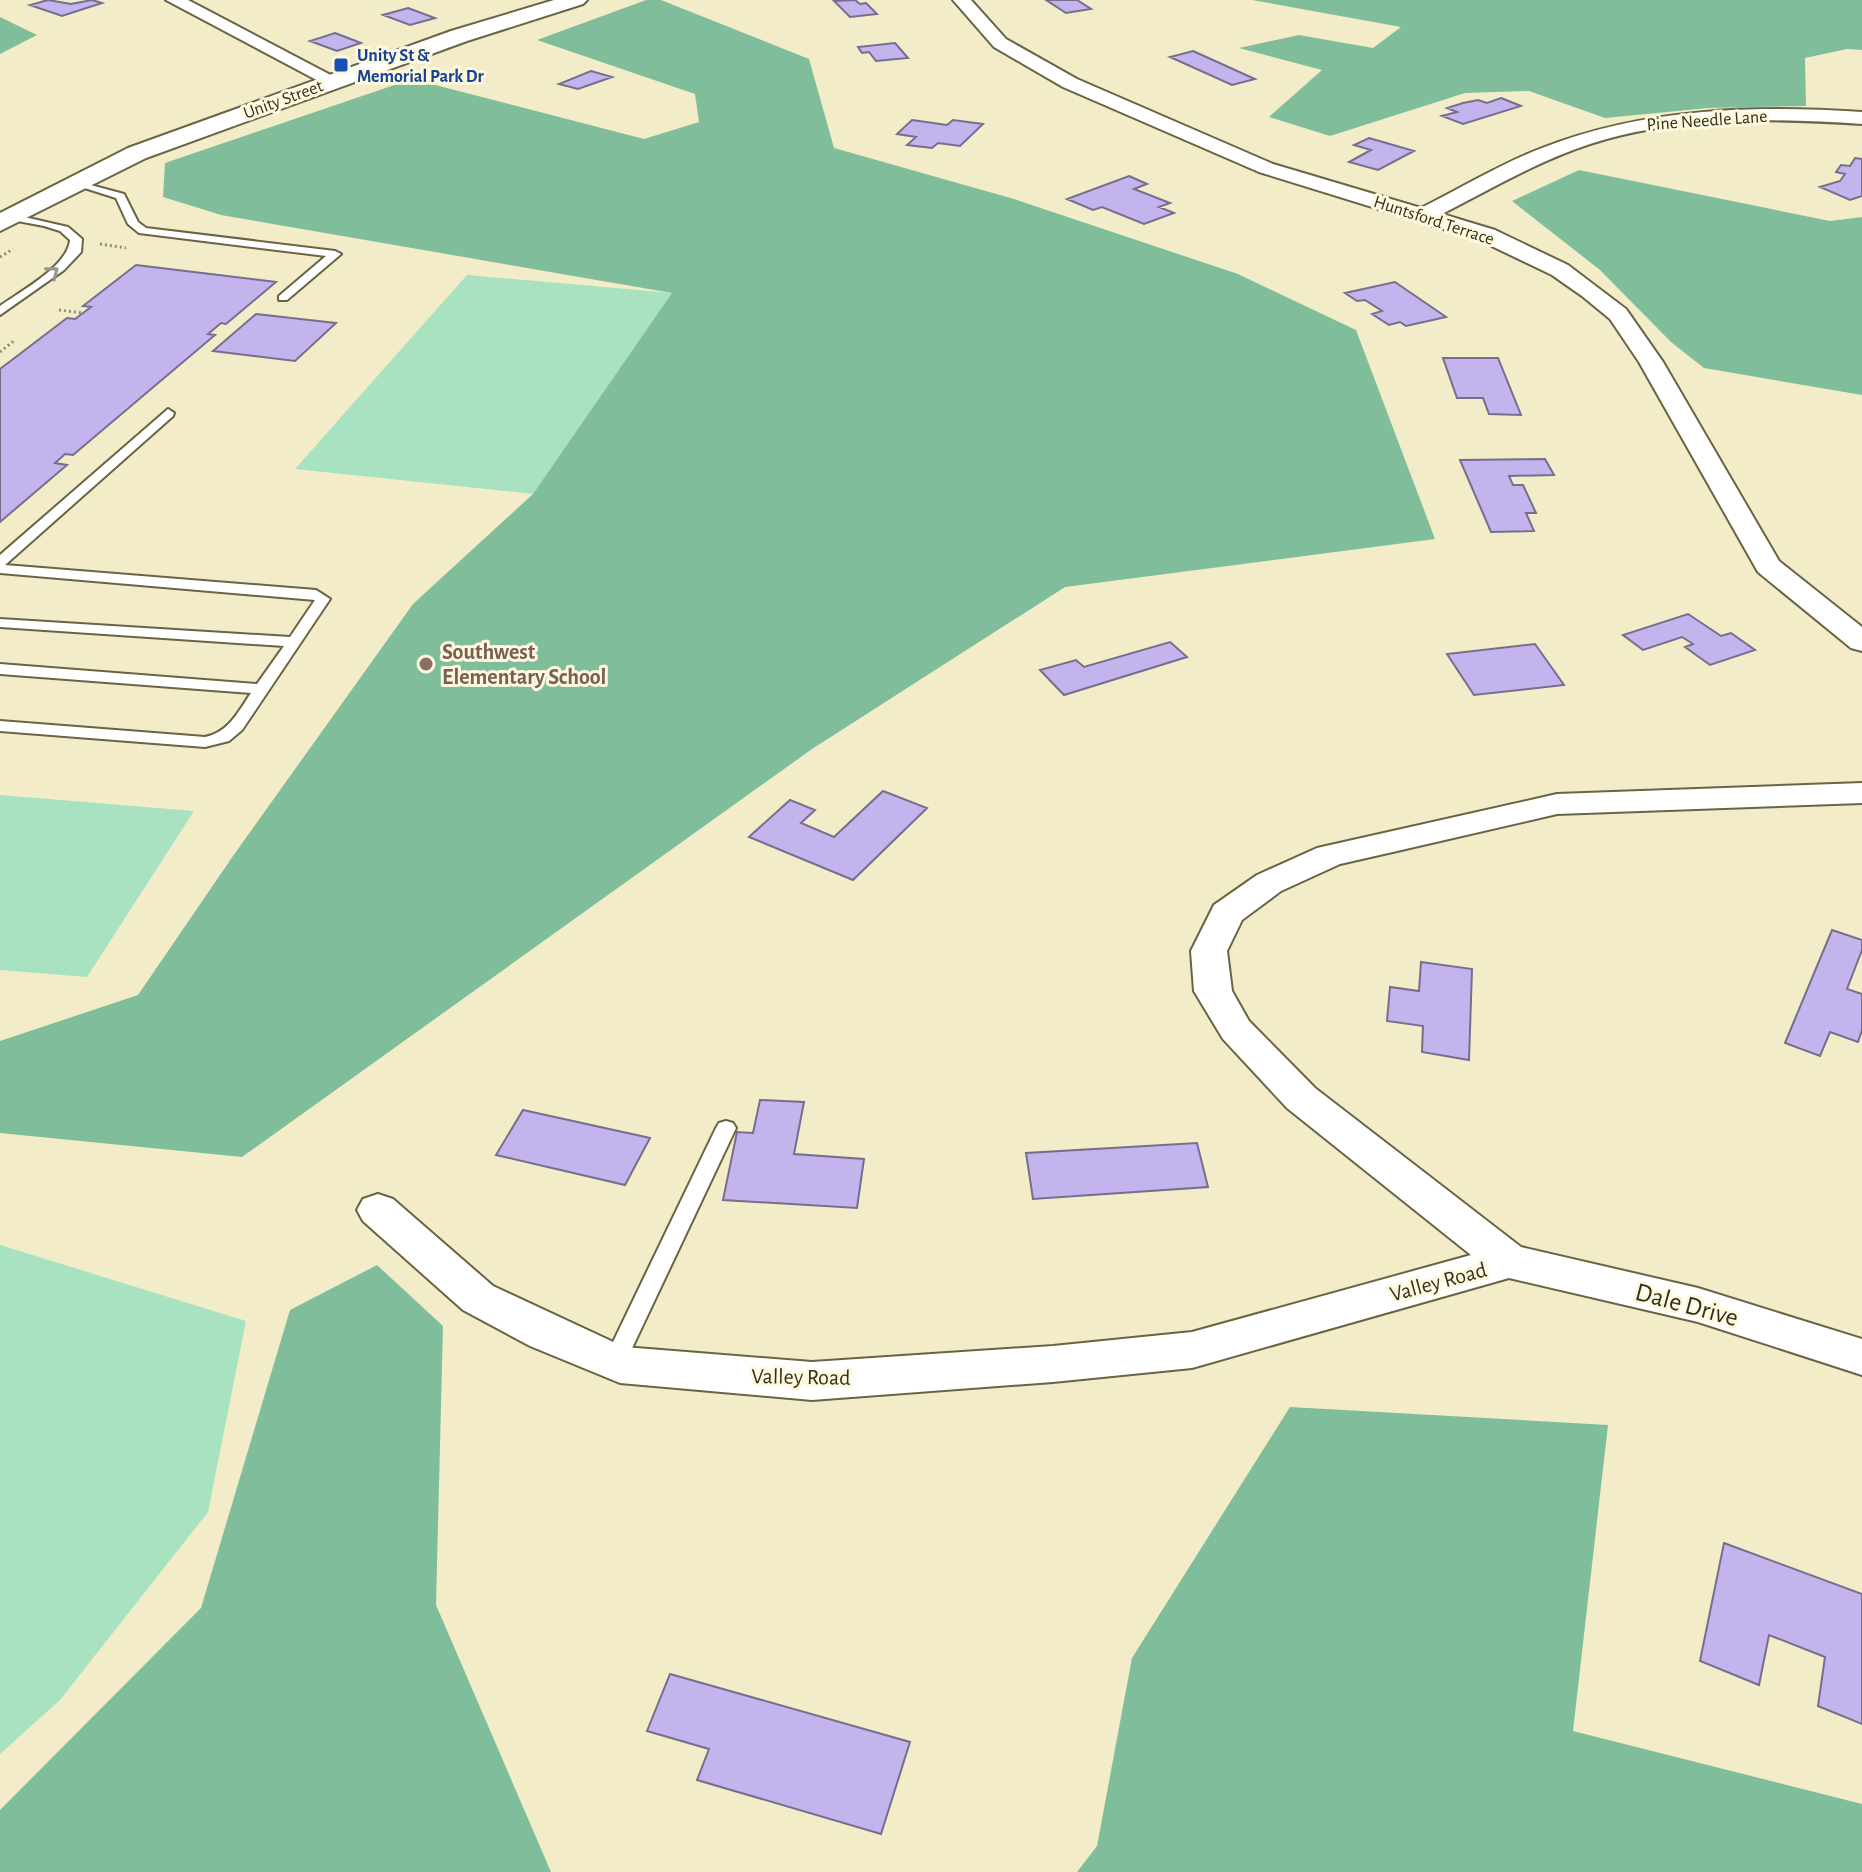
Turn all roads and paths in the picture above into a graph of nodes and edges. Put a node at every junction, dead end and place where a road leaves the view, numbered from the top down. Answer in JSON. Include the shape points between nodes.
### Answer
{"nodes":[{"id":1,"x":175,"y":0,"type":"edge"},
{"id":2,"x":576,"y":0,"type":"edge"},
{"id":3,"x":962,"y":0,"type":"edge"},
{"id":4,"x":333,"y":81,"type":"junction"},
{"id":5,"x":1862,"y":118,"type":"edge"},
{"id":6,"x":76,"y":182,"type":"junction"},
{"id":7,"x":1426,"y":214,"type":"junction"},
{"id":8,"x":6,"y":220,"type":"edge"},
{"id":9,"x":76,"y":239,"type":"junction"},
{"id":10,"x":131,"y":248,"type":"dead end"},
{"id":11,"x":283,"y":298,"type":"dead end"},
{"id":12,"x":59,"y":310,"type":"dead end"},
{"id":13,"x":0,"y":311,"type":"edge"},
{"id":14,"x":83,"y":313,"type":"dead end"},
{"id":15,"x":15,"y":340,"type":"dead end"},
{"id":16,"x":0,"y":352,"type":"edge"},
{"id":17,"x":168,"y":413,"type":"dead end"},
{"id":18,"x":0,"y":562,"type":"edge"},
{"id":19,"x":0,"y":569,"type":"edge"},
{"id":20,"x":0,"y":623,"type":"edge"},
{"id":21,"x":294,"y":642,"type":"junction"},
{"id":22,"x":1862,"y":642,"type":"edge"},
{"id":23,"x":0,"y":669,"type":"edge"},
{"id":24,"x":262,"y":689,"type":"junction"},
{"id":25,"x":0,"y":726,"type":"edge"},
{"id":26,"x":1862,"y":793,"type":"edge"},
{"id":27,"x":726,"y":1128,"type":"dead end"},
{"id":28,"x":378,"y":1210,"type":"dead end"},
{"id":29,"x":1509,"y":1261,"type":"junction"},
{"id":30,"x":1862,"y":1357,"type":"edge"},
{"id":31,"x":614,"y":1363,"type":"junction"}],
"edges":[{"from":1,"to":4,"type":"street"},
{"from":2,"to":4,"type":"street","name":"Unity Street"},
{"from":3,"to":7,"type":"street","name":"Huntsford Terrace","via":[[1000,43],[1070,83],[1266,168]]},
{"from":4,"to":6,"type":"street","name":"Unity Street","via":[[137,153]]},
{"from":5,"to":7,"type":"street","name":"Pine Needle Lane","via":[[1760,115],[1646,123],[1546,153]]},
{"from":6,"to":8,"type":"street","name":"Unity Street"},
{"from":6,"to":11,"type":"lane","via":[[120,196],[133,224],[143,231],[335,254]]},
{"from":7,"to":22,"type":"street","name":"Huntsford Terrace","via":[[1487,235],[1560,270],[1618,314],[1768,566]]},
{"from":8,"to":9,"type":"lane","via":[[64,229]]},
{"from":9,"to":10,"type":"path"},
{"from":13,"to":9,"type":"lane","one_way":true,"via":[[60,268],[75,252]]},
{"from":12,"to":14,"type":"path"},
{"from":15,"to":16,"type":"path"},
{"from":17,"to":18,"type":"lane"},
{"from":19,"to":21,"type":"lane","via":[[316,594],[323,599]]},
{"from":20,"to":21,"type":"lane"},
{"from":21,"to":24,"type":"lane"},
{"from":23,"to":24,"type":"lane"},
{"from":24,"to":25,"type":"lane","via":[[236,727],[223,738],[205,742]]},
{"from":26,"to":29,"type":"street","name":"Valley Road","via":[[1557,804],[1329,856],[1269,883],[1227,913],[1209,951],[1213,991],[1236,1030],[1301,1098]]},
{"from":27,"to":31,"type":"lane"},
{"from":28,"to":31,"type":"street","name":"Valley Road","via":[[478,1298]]},
{"from":29,"to":30,"type":"street","name":"Dale Drive","via":[[1698,1305]]},
{"from":29,"to":31,"type":"street","name":"Valley Road","via":[[1192,1350],[812,1381]]}]}
